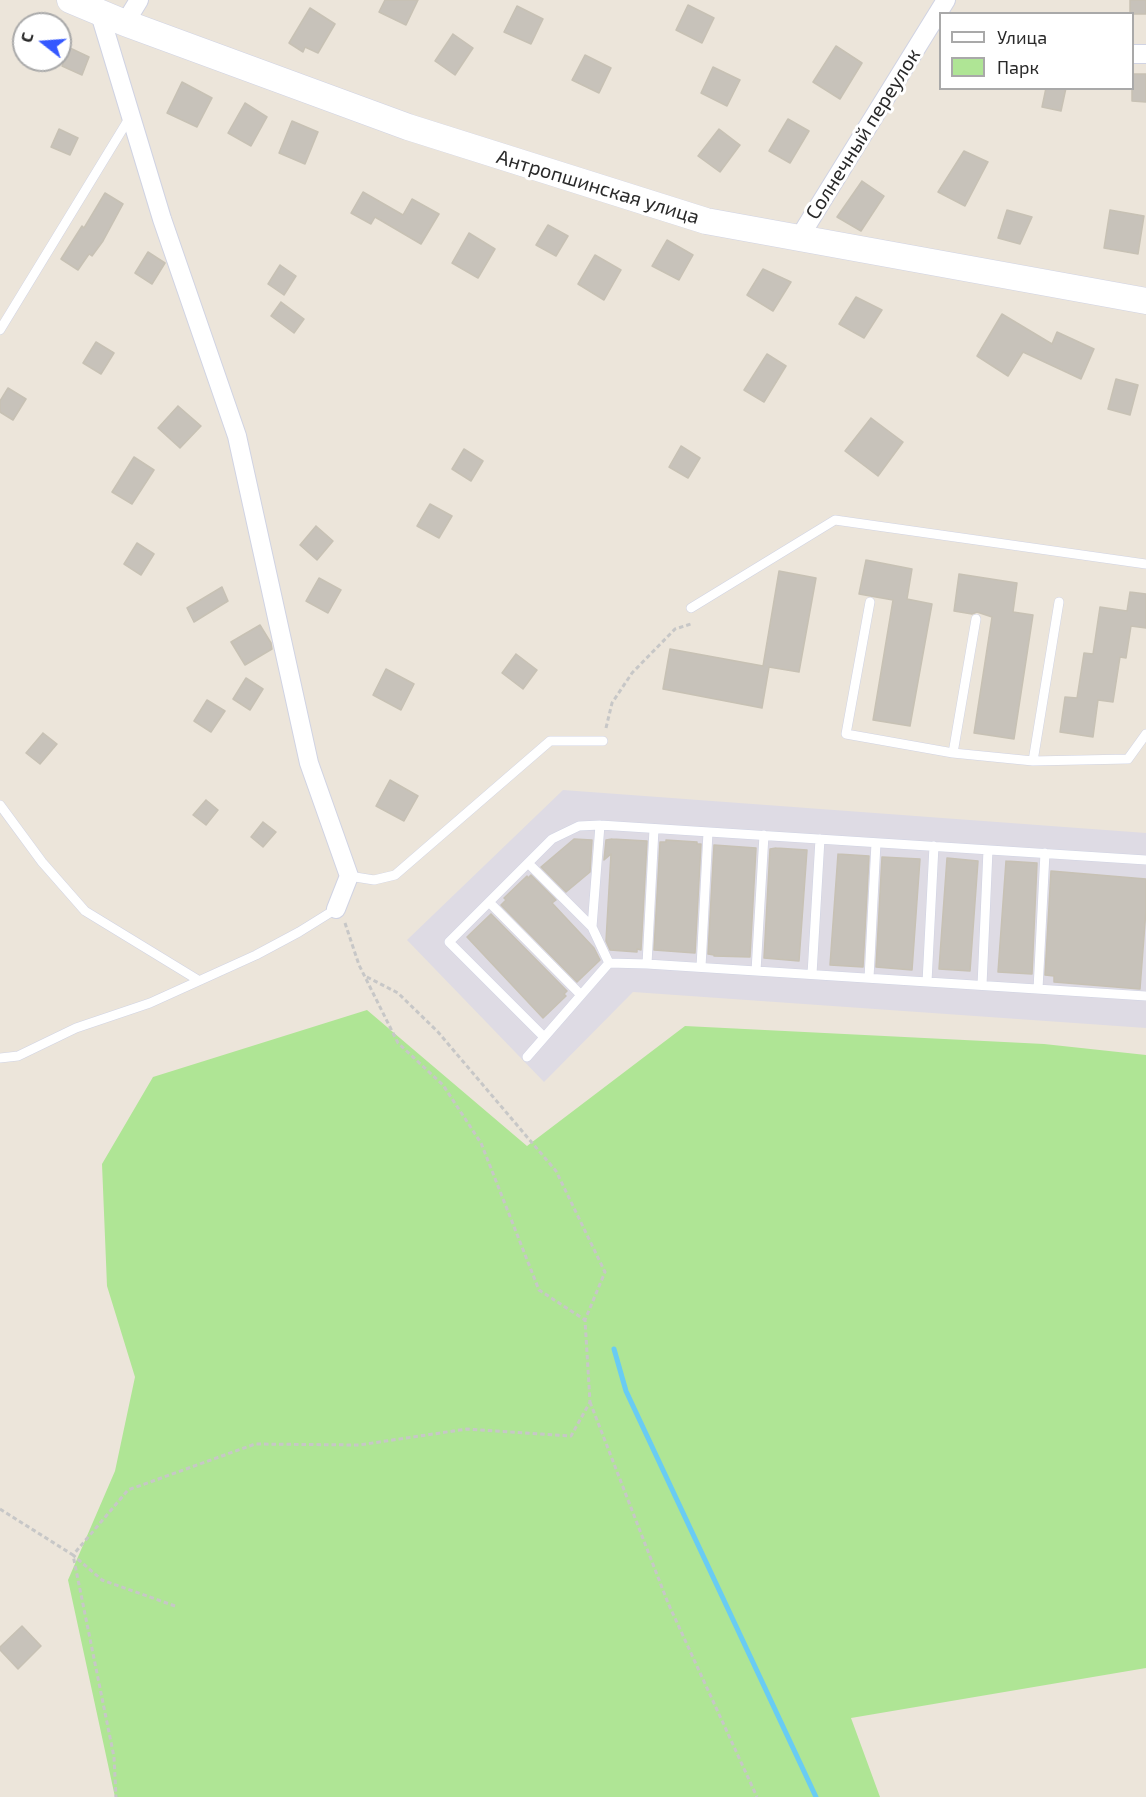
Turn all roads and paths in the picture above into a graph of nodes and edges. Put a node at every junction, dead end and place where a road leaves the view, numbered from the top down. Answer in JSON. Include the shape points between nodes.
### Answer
{"nodes":[{"id":1,"x":70,"y":0,"type":"edge"},
{"id":2,"x":139,"y":0,"type":"edge"},
{"id":3,"x":946,"y":0,"type":"edge"},
{"id":4,"x":99,"y":11,"type":"junction"},
{"id":5,"x":125,"y":23,"type":"junction"},
{"id":6,"x":132,"y":114,"type":"junction"},
{"id":7,"x":799,"y":238,"type":"junction"},
{"id":8,"x":1146,"y":301,"type":"edge"},
{"id":9,"x":0,"y":330,"type":"edge"},
{"id":10,"x":1146,"y":564,"type":"edge"},
{"id":11,"x":870,"y":602,"type":"dead end"},
{"id":12,"x":1059,"y":602,"type":"dead end"},
{"id":13,"x":691,"y":608,"type":"dead end"},
{"id":14,"x":976,"y":619,"type":"dead end"},
{"id":15,"x":691,"y":624,"type":"dead end"},
{"id":16,"x":1146,"y":734,"type":"edge"},
{"id":17,"x":603,"y":741,"type":"joint"},
{"id":18,"x":953,"y":753,"type":"junction"},
{"id":19,"x":1033,"y":761,"type":"junction"},
{"id":20,"x":0,"y":805,"type":"edge"},
{"id":21,"x":600,"y":825,"type":"junction"},
{"id":22,"x":654,"y":828,"type":"junction"},
{"id":23,"x":708,"y":832,"type":"junction"},
{"id":24,"x":764,"y":836,"type":"junction"},
{"id":25,"x":820,"y":839,"type":"junction"},
{"id":26,"x":876,"y":843,"type":"junction"},
{"id":27,"x":934,"y":846,"type":"junction"},
{"id":28,"x":988,"y":850,"type":"junction"},
{"id":29,"x":1045,"y":854,"type":"junction"},
{"id":30,"x":1146,"y":860,"type":"edge"},
{"id":31,"x":528,"y":862,"type":"junction"},
{"id":32,"x":349,"y":876,"type":"junction"},
{"id":33,"x":489,"y":902,"type":"junction"},
{"id":34,"x":336,"y":909,"type":"junction"},
{"id":35,"x":592,"y":927,"type":"junction"},
{"id":36,"x":609,"y":963,"type":"junction"},
{"id":37,"x":647,"y":963,"type":"junction"},
{"id":38,"x":701,"y":967,"type":"junction"},
{"id":39,"x":756,"y":970,"type":"junction"},
{"id":40,"x":812,"y":974,"type":"junction"},
{"id":41,"x":365,"y":976,"type":"junction"},
{"id":42,"x":869,"y":978,"type":"junction"},
{"id":43,"x":198,"y":980,"type":"junction"},
{"id":44,"x":927,"y":982,"type":"junction"},
{"id":45,"x":982,"y":986,"type":"junction"},
{"id":46,"x":1038,"y":989,"type":"junction"},
{"id":47,"x":581,"y":995,"type":"junction"},
{"id":48,"x":1146,"y":996,"type":"edge"},
{"id":49,"x":544,"y":1037,"type":"junction"},
{"id":50,"x":527,"y":1057,"type":"dead end"},
{"id":51,"x":0,"y":1058,"type":"edge"},
{"id":52,"x":585,"y":1320,"type":"junction"},
{"id":53,"x":590,"y":1402,"type":"junction"},
{"id":54,"x":0,"y":1509,"type":"edge"},
{"id":55,"x":73,"y":1555,"type":"junction"},
{"id":56,"x":175,"y":1606,"type":"dead end"},
{"id":57,"x":116,"y":1797,"type":"edge"},
{"id":58,"x":757,"y":1797,"type":"edge"}],
"edges":[{"from":1,"to":4,"type":"street","name":"Антропшинская улица"},
{"from":2,"to":5,"type":"street"},
{"from":3,"to":7,"type":"street","name":"Солнечный переулок"},
{"from":4,"to":5,"type":"street","name":"Антропшинская улица"},
{"from":4,"to":6,"type":"street"},
{"from":5,"to":7,"type":"street","name":"Антропшинская улица","via":[[408,127],[706,221]]},
{"from":6,"to":9,"type":"lane"},
{"from":6,"to":32,"type":"street","via":[[162,219],[237,436],[309,763]]},
{"from":7,"to":8,"type":"street","name":"Антропшинская улица"},
{"from":10,"to":13,"type":"lane","via":[[835,520]]},
{"from":11,"to":18,"type":"lane","via":[[846,734]]},
{"from":12,"to":19,"type":"lane"},
{"from":14,"to":18,"type":"lane"},
{"from":15,"to":17,"type":"path","via":[[675,629],[632,673],[612,703]]},
{"from":16,"to":19,"type":"lane","via":[[1128,759]]},
{"from":17,"to":32,"type":"lane","via":[[550,741],[395,875],[374,880]]},
{"from":18,"to":19,"type":"lane"},
{"from":20,"to":43,"type":"lane","via":[[42,862],[85,910]]},
{"from":21,"to":22,"type":"lane"},
{"from":21,"to":31,"type":"lane","via":[[579,826],[552,838]]},
{"from":21,"to":35,"type":"lane"},
{"from":22,"to":23,"type":"lane"},
{"from":22,"to":37,"type":"lane"},
{"from":23,"to":24,"type":"lane"},
{"from":23,"to":38,"type":"lane"},
{"from":24,"to":25,"type":"lane"},
{"from":24,"to":39,"type":"lane"},
{"from":25,"to":26,"type":"lane"},
{"from":25,"to":40,"type":"lane"},
{"from":26,"to":27,"type":"lane"},
{"from":26,"to":42,"type":"lane"},
{"from":27,"to":28,"type":"lane"},
{"from":27,"to":44,"type":"lane"},
{"from":28,"to":29,"type":"lane"},
{"from":28,"to":45,"type":"lane"},
{"from":29,"to":30,"type":"lane"},
{"from":29,"to":46,"type":"lane"},
{"from":31,"to":33,"type":"lane"},
{"from":31,"to":35,"type":"lane"},
{"from":32,"to":34,"type":"street"},
{"from":33,"to":47,"type":"lane"},
{"from":33,"to":49,"type":"lane","via":[[449,942]]},
{"from":34,"to":41,"type":"path","via":[[345,922]]},
{"from":34,"to":43,"type":"lane","via":[[256,955]]},
{"from":35,"to":36,"type":"lane"},
{"from":36,"to":37,"type":"lane"},
{"from":36,"to":47,"type":"lane"},
{"from":37,"to":38,"type":"lane"},
{"from":38,"to":39,"type":"lane"},
{"from":39,"to":40,"type":"lane"},
{"from":40,"to":42,"type":"lane"},
{"from":41,"to":52,"type":"path","via":[[398,1043],[443,1084],[481,1143],[539,1290]]},
{"from":41,"to":52,"type":"path","via":[[398,993],[438,1032],[556,1171],[605,1272]]},
{"from":42,"to":44,"type":"lane"},
{"from":43,"to":51,"type":"lane","via":[[150,1003],[76,1028],[18,1056]]},
{"from":44,"to":45,"type":"lane"},
{"from":45,"to":46,"type":"lane"},
{"from":46,"to":48,"type":"lane"},
{"from":47,"to":49,"type":"lane"},
{"from":49,"to":50,"type":"lane"},
{"from":52,"to":53,"type":"path"},
{"from":53,"to":55,"type":"path","via":[[571,1436],[467,1429],[359,1445],[255,1444],[128,1490]]},
{"from":53,"to":58,"type":"path","via":[[668,1603]]},
{"from":54,"to":55,"type":"path"},
{"from":55,"to":56,"type":"path","via":[[102,1580]]},
{"from":55,"to":57,"type":"path","via":[[114,1757]]}]}
